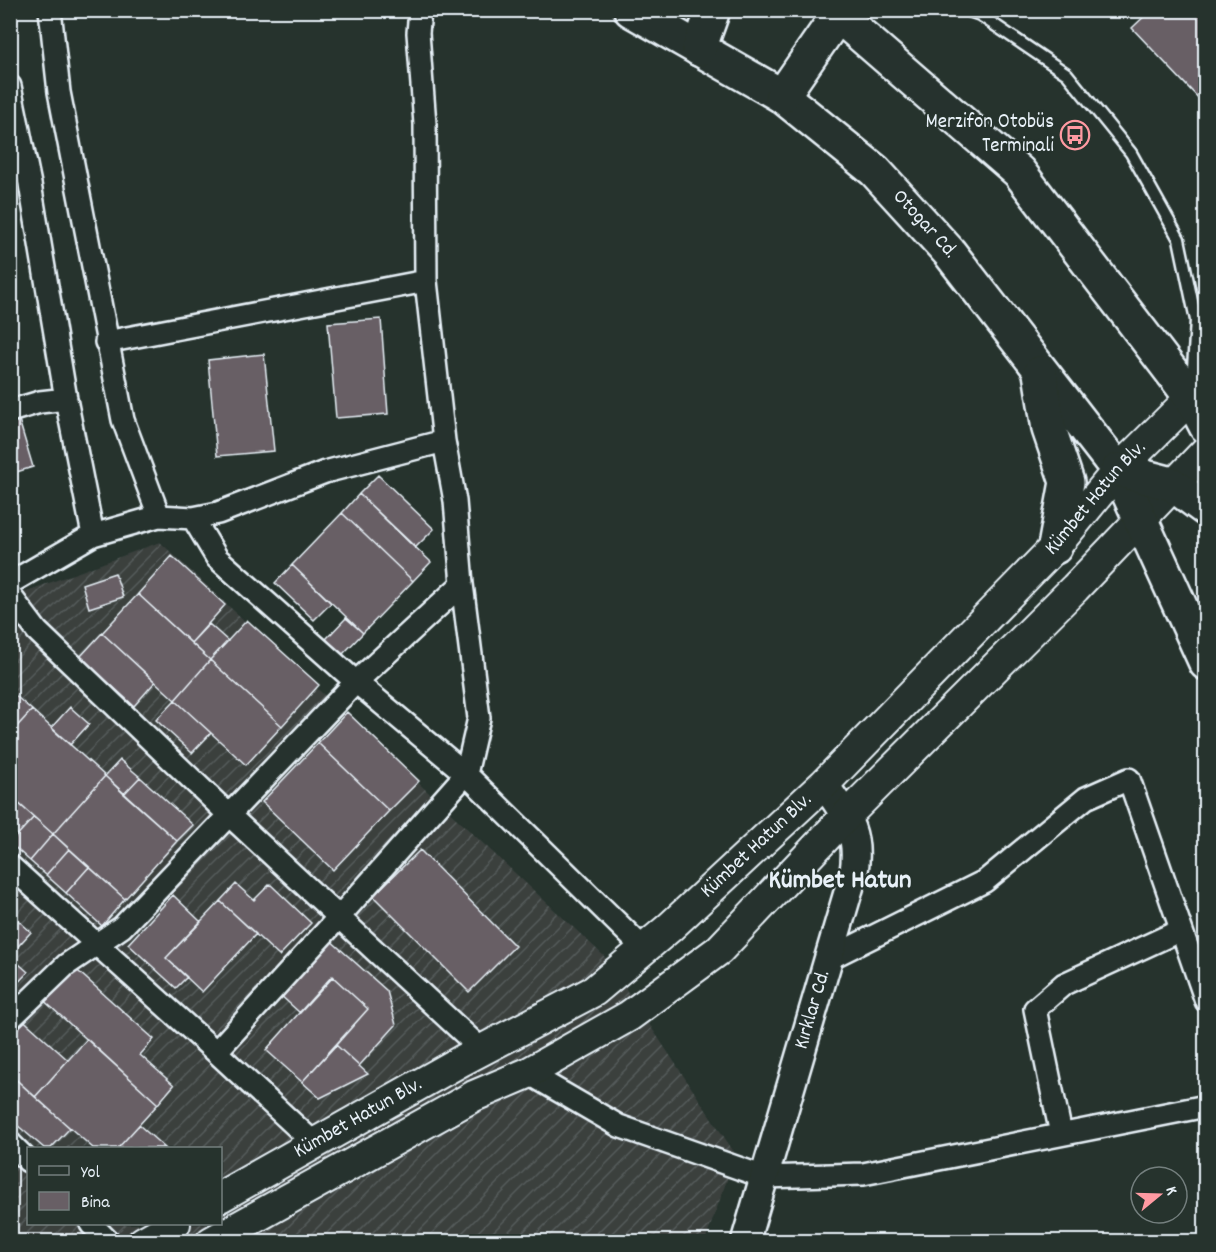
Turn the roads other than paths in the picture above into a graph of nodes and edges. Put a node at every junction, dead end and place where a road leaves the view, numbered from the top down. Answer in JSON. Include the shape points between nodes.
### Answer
{"nodes":[{"id":1,"x":50,"y":10,"type":"edge"},
{"id":2,"x":420,"y":10,"type":"edge"},
{"id":3,"x":631,"y":10,"type":"edge"},
{"id":4,"x":713,"y":10,"type":"edge"},
{"id":5,"x":966,"y":10,"type":"edge"},
{"id":6,"x":840,"y":12,"type":"edge"},
{"id":7,"x":699,"y":49,"type":"junction"},
{"id":8,"x":10,"y":86,"type":"edge"},
{"id":9,"x":782,"y":96,"type":"junction"},
{"id":10,"x":20,"y":187,"type":"edge"},
{"id":11,"x":426,"y":281,"type":"junction"},
{"id":12,"x":106,"y":342,"type":"junction"},
{"id":13,"x":1039,"y":368,"type":"junction"},
{"id":14,"x":1198,"y":390,"type":"edge"},
{"id":15,"x":66,"y":399,"type":"junction"},
{"id":16,"x":10,"y":411,"type":"edge"},
{"id":17,"x":1206,"y":426,"type":"edge"},
{"id":18,"x":444,"y":441,"type":"junction"},
{"id":19,"x":1206,"y":451,"type":"edge"},
{"id":20,"x":1118,"y":470,"type":"junction"},
{"id":21,"x":1172,"y":484,"type":"junction"},
{"id":22,"x":1206,"y":509,"type":"edge"},
{"id":23,"x":159,"y":516,"type":"junction"},
{"id":24,"x":193,"y":518,"type":"junction"},
{"id":25,"x":1139,"y":519,"type":"junction"},
{"id":26,"x":93,"y":535,"type":"junction"},
{"id":27,"x":1055,"y":547,"type":"junction"},
{"id":28,"x":10,"y":583,"type":"edge"},
{"id":29,"x":462,"y":584,"type":"junction"},
{"id":30,"x":10,"y":595,"type":"edge"},
{"id":31,"x":1206,"y":663,"type":"edge"},
{"id":32,"x":356,"y":682,"type":"junction"},
{"id":33,"x":466,"y":774,"type":"junction"},
{"id":34,"x":824,"y":784,"type":"junction"},
{"id":35,"x":230,"y":816,"type":"junction"},
{"id":36,"x":846,"y":816,"type":"junction"},
{"id":37,"x":10,"y":866,"type":"edge"},
{"id":38,"x":339,"y":918,"type":"junction"},
{"id":39,"x":1181,"y":930,"type":"junction"},
{"id":40,"x":95,"y":944,"type":"junction"},
{"id":41,"x":644,"y":949,"type":"junction"},
{"id":42,"x":830,"y":958,"type":"junction"},
{"id":43,"x":1206,"y":1001,"type":"edge"},
{"id":44,"x":10,"y":1019,"type":"edge"},
{"id":45,"x":482,"y":1050,"type":"junction"},
{"id":46,"x":216,"y":1052,"type":"junction"},
{"id":47,"x":528,"y":1073,"type":"junction"},
{"id":48,"x":1206,"y":1106,"type":"edge"},
{"id":49,"x":1061,"y":1134,"type":"junction"},
{"id":50,"x":10,"y":1143,"type":"edge"},
{"id":51,"x":315,"y":1144,"type":"junction"},
{"id":52,"x":27,"y":1160,"type":"edge"},
{"id":53,"x":764,"y":1177,"type":"junction"},
{"id":54,"x":222,"y":1196,"type":"edge"},
{"id":55,"x":92,"y":1225,"type":"edge"},
{"id":56,"x":173,"y":1225,"type":"edge"},
{"id":57,"x":109,"y":1242,"type":"edge"},
{"id":58,"x":143,"y":1242,"type":"edge"},
{"id":59,"x":210,"y":1242,"type":"edge"},
{"id":60,"x":745,"y":1242,"type":"edge"}],
"edges":[{"from":1,"to":12,"type":"street","via":[[59,92]]},
{"from":2,"to":11,"type":"street"},
{"from":3,"to":7,"type":"main road","name":"Otogar Cd."},
{"from":4,"to":7,"type":"main road"},
{"from":5,"to":14,"type":"lane","via":[[980,15],[1067,74],[1131,153],[1179,239],[1196,320]]},
{"from":6,"to":9,"type":"main road"},
{"from":6,"to":14,"type":"main road","via":[[1019,172]]},
{"from":7,"to":9,"type":"main road","name":"Otogar Cd."},
{"from":8,"to":10,"type":"street"},
{"from":9,"to":13,"type":"main road","name":"Otogar Cd.","via":[[882,179],[949,252]]},
{"from":10,"to":15,"type":"street"},
{"from":11,"to":12,"type":"street"},
{"from":11,"to":18,"type":"street"},
{"from":12,"to":23,"type":"street","via":[[123,420]]},
{"from":13,"to":20,"type":"main road","name":"Otogar Cd."},
{"from":13,"to":27,"type":"main road","via":[[1048,429],[1067,482]]},
{"from":14,"to":17,"type":"main road"},
{"from":14,"to":20,"type":"main road","name":"Kümbet Hatun Blv."},
{"from":15,"to":16,"type":"street"},
{"from":15,"to":26,"type":"street"},
{"from":18,"to":24,"type":"street","via":[[325,472],[218,513]]},
{"from":18,"to":29,"type":"street","via":[[455,501]]},
{"from":19,"to":21,"type":"main road","name":"Kümbet Hatun Blv."},
{"from":20,"to":21,"type":"main road"},
{"from":20,"to":25,"type":"main road","name":"Otogar Cd."},
{"from":20,"to":27,"type":"main road","name":"Kümbet Hatun Blv."},
{"from":21,"to":22,"type":"main road"},
{"from":21,"to":25,"type":"main road","name":"Kümbet Hatun Blv."},
{"from":23,"to":24,"type":"street"},
{"from":23,"to":26,"type":"street"},
{"from":24,"to":32,"type":"street","via":[[217,558]]},
{"from":25,"to":31,"type":"main road","name":"Otogar Cd."},
{"from":25,"to":36,"type":"main road","name":"Kümbet Hatun Blv."},
{"from":26,"to":28,"type":"street"},
{"from":27,"to":34,"type":"main road","name":"Kümbet Hatun Blv."},
{"from":29,"to":32,"type":"street"},
{"from":29,"to":33,"type":"street","via":[[479,718]]},
{"from":30,"to":35,"type":"street","via":[[37,631]]},
{"from":32,"to":33,"type":"street"},
{"from":32,"to":35,"type":"street"},
{"from":33,"to":38,"type":"street"},
{"from":33,"to":41,"type":"street"},
{"from":34,"to":36,"type":"street","name":"Kırklar Cd."},
{"from":34,"to":41,"type":"main road","name":"Kümbet Hatun Blv."},
{"from":35,"to":38,"type":"street"},
{"from":35,"to":40,"type":"street","via":[[122,927]]},
{"from":36,"to":42,"type":"street","name":"Kırklar Cd.","via":[[857,854]]},
{"from":36,"to":47,"type":"main road","name":"Kümbet Hatun Blv.","via":[[719,950],[629,1016]]},
{"from":37,"to":40,"type":"street"},
{"from":38,"to":45,"type":"street"},
{"from":38,"to":46,"type":"street"},
{"from":39,"to":42,"type":"street","via":[[1129,779],[1086,798],[985,881]]},
{"from":39,"to":43,"type":"street"},
{"from":39,"to":49,"type":"street","via":[[1064,984],[1035,1009]]},
{"from":40,"to":44,"type":"street"},
{"from":40,"to":46,"type":"street"},
{"from":41,"to":45,"type":"main road","name":"Kümbet Hatun Blv.","via":[[594,991]]},
{"from":42,"to":53,"type":"street","name":"Kırklar Cd."},
{"from":45,"to":51,"type":"main road","name":"Kümbet Hatun Blv."},
{"from":46,"to":51,"type":"street"},
{"from":47,"to":53,"type":"street","via":[[619,1126]]},
{"from":47,"to":59,"type":"main road","name":"Kümbet Hatun Blv.","via":[[474,1096]]},
{"from":48,"to":49,"type":"street"},
{"from":49,"to":53,"type":"street","via":[[863,1174]]},
{"from":50,"to":52,"type":"street"},
{"from":51,"to":54,"type":"main road","name":"Kümbet Hatun Blv."},
{"from":53,"to":60,"type":"street","name":"Kırklar Cd."},
{"from":55,"to":57,"type":"street"},
{"from":56,"to":58,"type":"main road"}]}
